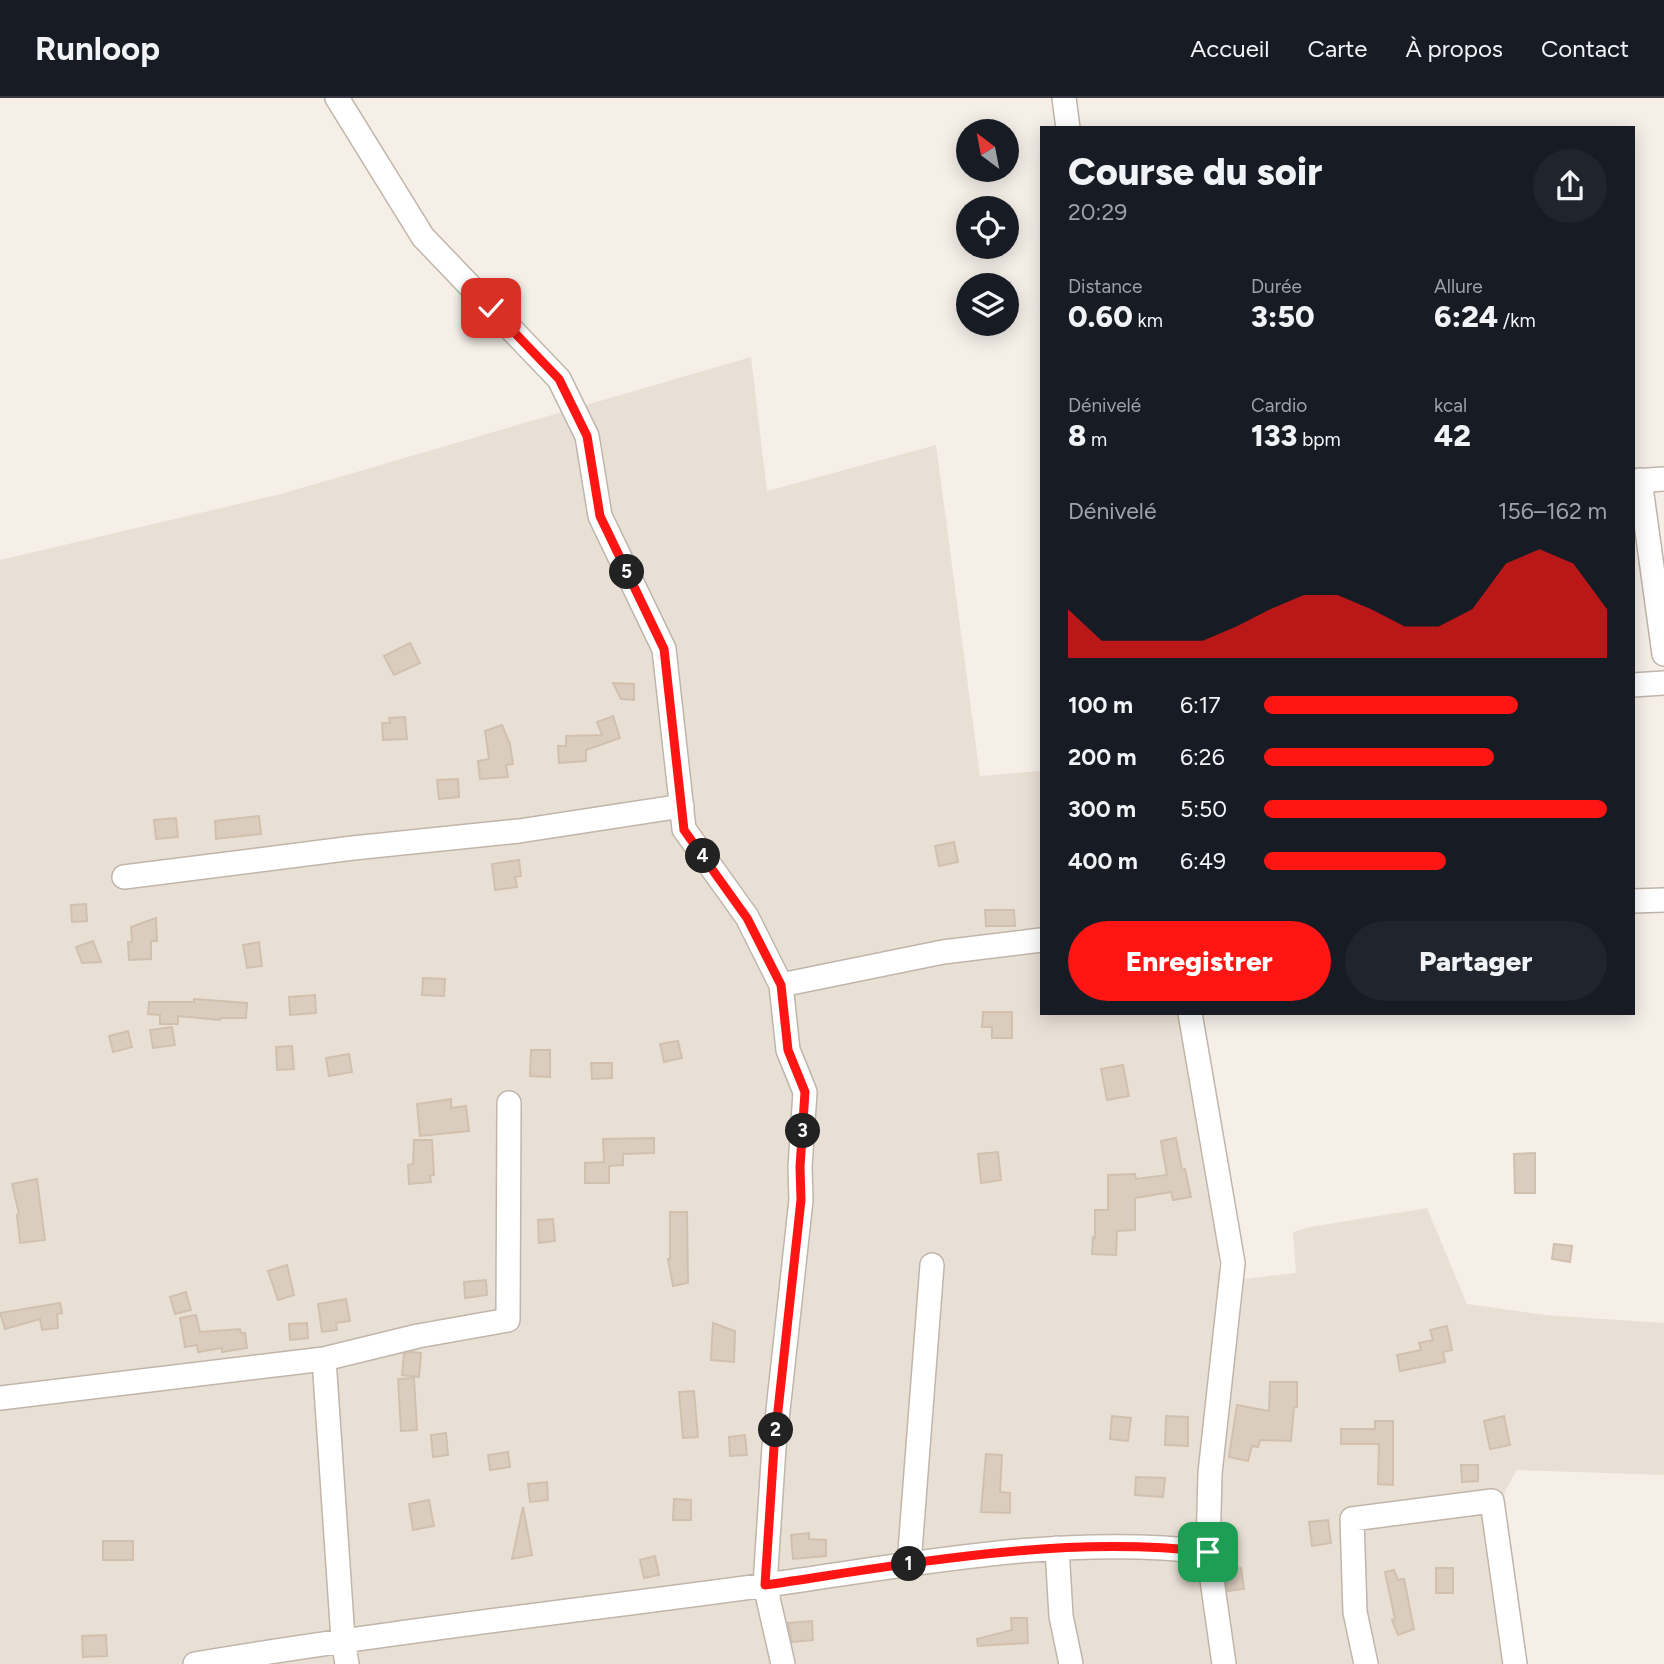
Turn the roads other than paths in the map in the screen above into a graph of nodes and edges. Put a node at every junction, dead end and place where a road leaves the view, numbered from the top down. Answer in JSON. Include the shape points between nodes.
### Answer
{"nodes":[{"id":1,"x":337,"y":98,"type":"edge"},
{"id":2,"x":1064,"y":98,"type":"edge"},
{"id":3,"x":1068,"y":126,"type":"edge"},
{"id":4,"x":1664,"y":480,"type":"edge"},
{"id":5,"x":1637,"y":481,"type":"edge"},
{"id":6,"x":1664,"y":654,"type":"edge"},
{"id":7,"x":1664,"y":683,"type":"edge"},
{"id":8,"x":1635,"y":685,"type":"edge"},
{"id":9,"x":682,"y":806,"type":"junction"},
{"id":10,"x":124,"y":877,"type":"dead end"},
{"id":11,"x":1664,"y":900,"type":"edge"},
{"id":12,"x":1635,"y":901,"type":"edge"},
{"id":13,"x":1040,"y":940,"type":"edge"},
{"id":14,"x":781,"y":985,"type":"junction"},
{"id":15,"x":1190,"y":1015,"type":"edge"},
{"id":16,"x":509,"y":1104,"type":"dead end"},
{"id":17,"x":932,"y":1265,"type":"dead end"},
{"id":18,"x":324,"y":1359,"type":"junction"},
{"id":19,"x":0,"y":1398,"type":"edge"},
{"id":20,"x":1057,"y":1548,"type":"junction"},
{"id":21,"x":1208,"y":1552,"type":"junction"},
{"id":22,"x":909,"y":1564,"type":"junction"},
{"id":23,"x":765,"y":1585,"type":"junction"},
{"id":24,"x":343,"y":1639,"type":"junction"},
{"id":25,"x":195,"y":1664,"type":"edge"},
{"id":26,"x":347,"y":1664,"type":"edge"},
{"id":27,"x":783,"y":1664,"type":"edge"},
{"id":28,"x":1071,"y":1664,"type":"edge"},
{"id":29,"x":1224,"y":1664,"type":"edge"},
{"id":30,"x":1366,"y":1664,"type":"edge"},
{"id":31,"x":1515,"y":1664,"type":"edge"}],
"edges":[{"from":1,"to":9,"type":"street","via":[[423,236],[559,379],[587,436],[600,516],[664,649]]},
{"from":2,"to":3,"type":"street"},
{"from":4,"to":5,"type":"street"},
{"from":5,"to":6,"type":"street"},
{"from":7,"to":8,"type":"street"},
{"from":9,"to":10,"type":"street","via":[[519,831]]},
{"from":9,"to":14,"type":"street","via":[[684,830],[747,918]]},
{"from":11,"to":12,"type":"street"},
{"from":13,"to":14,"type":"street","via":[[943,952]]},
{"from":14,"to":23,"type":"street","via":[[788,1050],[805,1092],[801,1200],[774,1447]]},
{"from":15,"to":21,"type":"street","via":[[1233,1263],[1210,1473]]},
{"from":16,"to":18,"type":"street","via":[[509,1320]]},
{"from":17,"to":22,"type":"street"},
{"from":18,"to":19,"type":"street"},
{"from":18,"to":24,"type":"street"},
{"from":20,"to":21,"type":"street"},
{"from":20,"to":22,"type":"street"},
{"from":20,"to":28,"type":"street","via":[[1061,1616]]},
{"from":21,"to":29,"type":"street"},
{"from":22,"to":23,"type":"street"},
{"from":23,"to":24,"type":"street"},
{"from":23,"to":27,"type":"street"},
{"from":24,"to":25,"type":"street"},
{"from":24,"to":26,"type":"street"},
{"from":30,"to":31,"type":"street","via":[[1355,1612],[1352,1519],[1492,1501]]}]}
